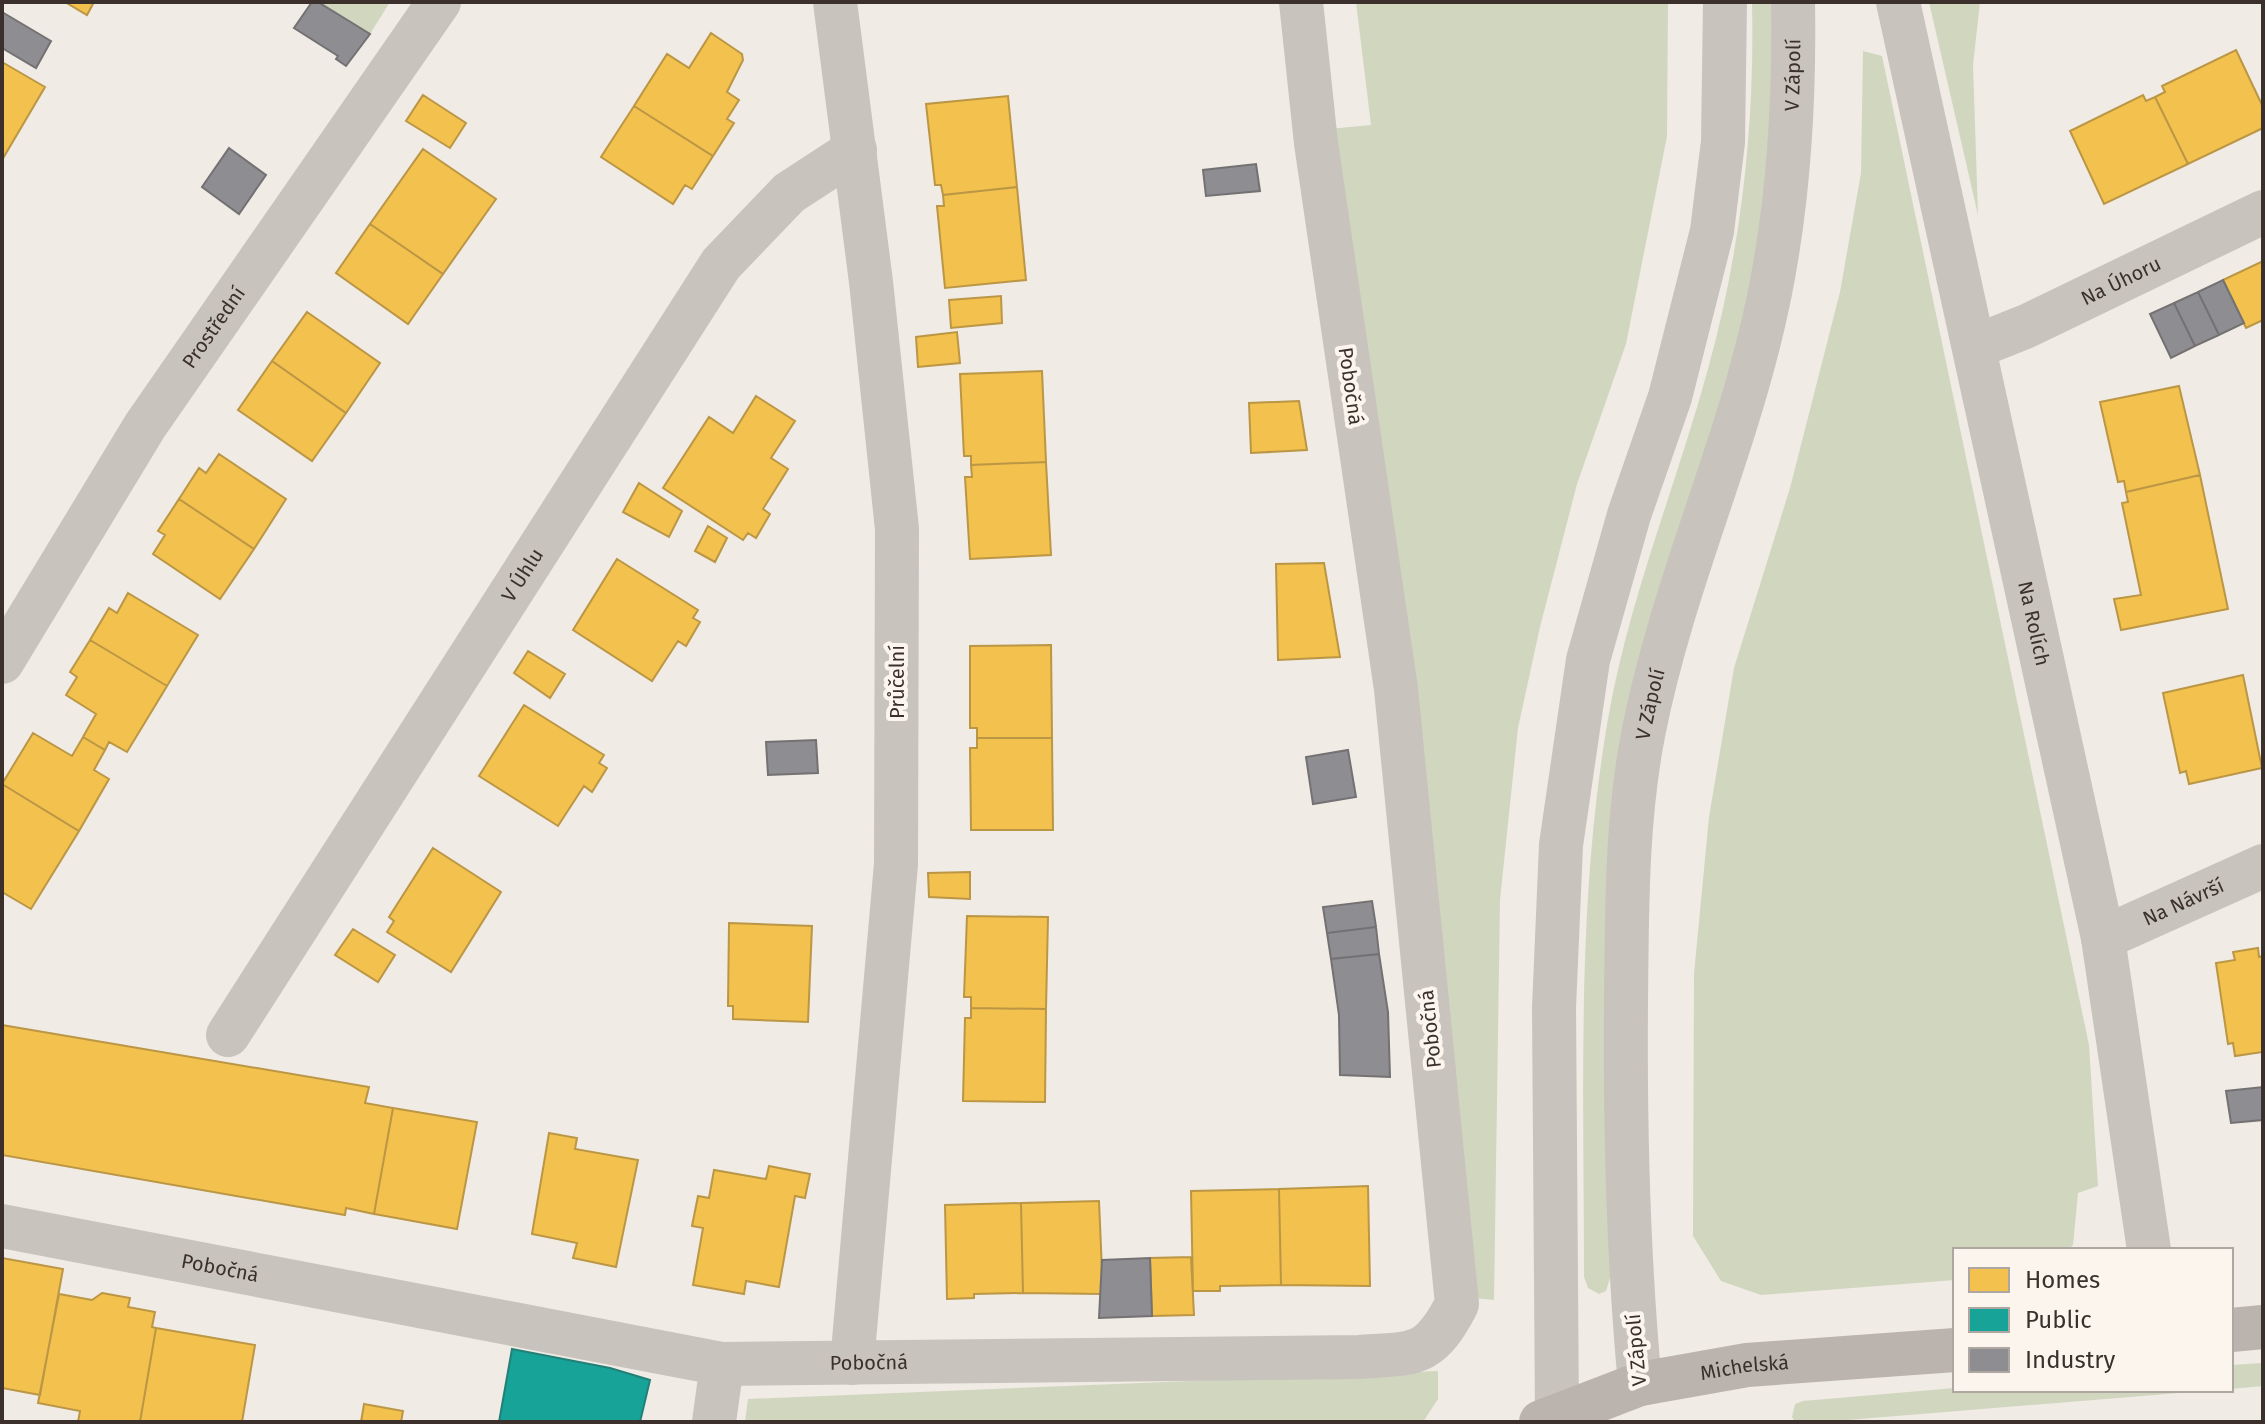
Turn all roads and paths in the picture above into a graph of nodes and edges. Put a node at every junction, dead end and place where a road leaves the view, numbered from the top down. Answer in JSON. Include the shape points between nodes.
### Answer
{"nodes":[{"id":1,"x":439,"y":2,"type":"edge"},
{"id":2,"x":835,"y":2,"type":"edge"},
{"id":3,"x":1301,"y":2,"type":"edge"},
{"id":4,"x":1725,"y":2,"type":"edge"},
{"id":5,"x":1793,"y":2,"type":"edge"},
{"id":6,"x":1898,"y":2,"type":"edge"},
{"id":7,"x":855,"y":150,"type":"junction"},
{"id":8,"x":2263,"y":212,"type":"edge"},
{"id":9,"x":1977,"y":346,"type":"junction"},
{"id":10,"x":2,"y":662,"type":"edge"},
{"id":11,"x":2263,"y":866,"type":"edge"},
{"id":12,"x":2103,"y":938,"type":"junction"},
{"id":13,"x":228,"y":1035,"type":"dead end"},
{"id":14,"x":2,"y":1226,"type":"edge"},
{"id":15,"x":2149,"y":1248,"type":"edge"},
{"id":16,"x":2263,"y":1327,"type":"edge"},
{"id":17,"x":2233,"y":1330,"type":"edge"},
{"id":18,"x":1953,"y":1350,"type":"edge"},
{"id":19,"x":852,"y":1363,"type":"junction"},
{"id":20,"x":722,"y":1364,"type":"junction"},
{"id":21,"x":1640,"y":1403,"type":"edge"},
{"id":22,"x":1552,"y":1420,"type":"edge"},
{"id":23,"x":714,"y":1422,"type":"edge"}],
"edges":[{"from":1,"to":10,"type":"street","name":"Prostřední","via":[[145,426]]},
{"from":2,"to":7,"type":"street","name":"Průčelní"},
{"from":3,"to":19,"type":"street","name":"Pobočná","via":[[1316,143],[1396,689],[1457,1304],[1440,1337],[1411,1353]]},
{"from":4,"to":22,"type":"street","via":[[1723,142],[1712,231],[1670,397],[1629,515],[1588,660],[1561,845],[1554,1008]]},
{"from":5,"to":21,"type":"street","name":"V Zápolí","via":[[1794,87],[1773,278],[1740,405],[1674,605],[1643,733],[1626,955],[1627,1228]]},
{"from":6,"to":9,"type":"street","name":"Na Rolích"},
{"from":7,"to":13,"type":"street","name":"V Úhlu","via":[[789,193],[721,264]]},
{"from":7,"to":19,"type":"street","name":"Průčelní","via":[[897,529],[897,577],[896,864]]},
{"from":8,"to":9,"type":"street","name":"Na Úhoru"},
{"from":9,"to":12,"type":"street","name":"Na Rolích"},
{"from":11,"to":12,"type":"street","name":"Na Návrší"},
{"from":12,"to":15,"type":"street","name":"Na Rolích"},
{"from":14,"to":20,"type":"street","name":"Pobočná"},
{"from":16,"to":17,"type":"main road"},
{"from":18,"to":21,"type":"main road","name":"Michelská","via":[[1747,1365]]},
{"from":19,"to":20,"type":"street","name":"Pobočná"},
{"from":20,"to":23,"type":"street"},
{"from":21,"to":22,"type":"main road","name":"Michelská"}]}
